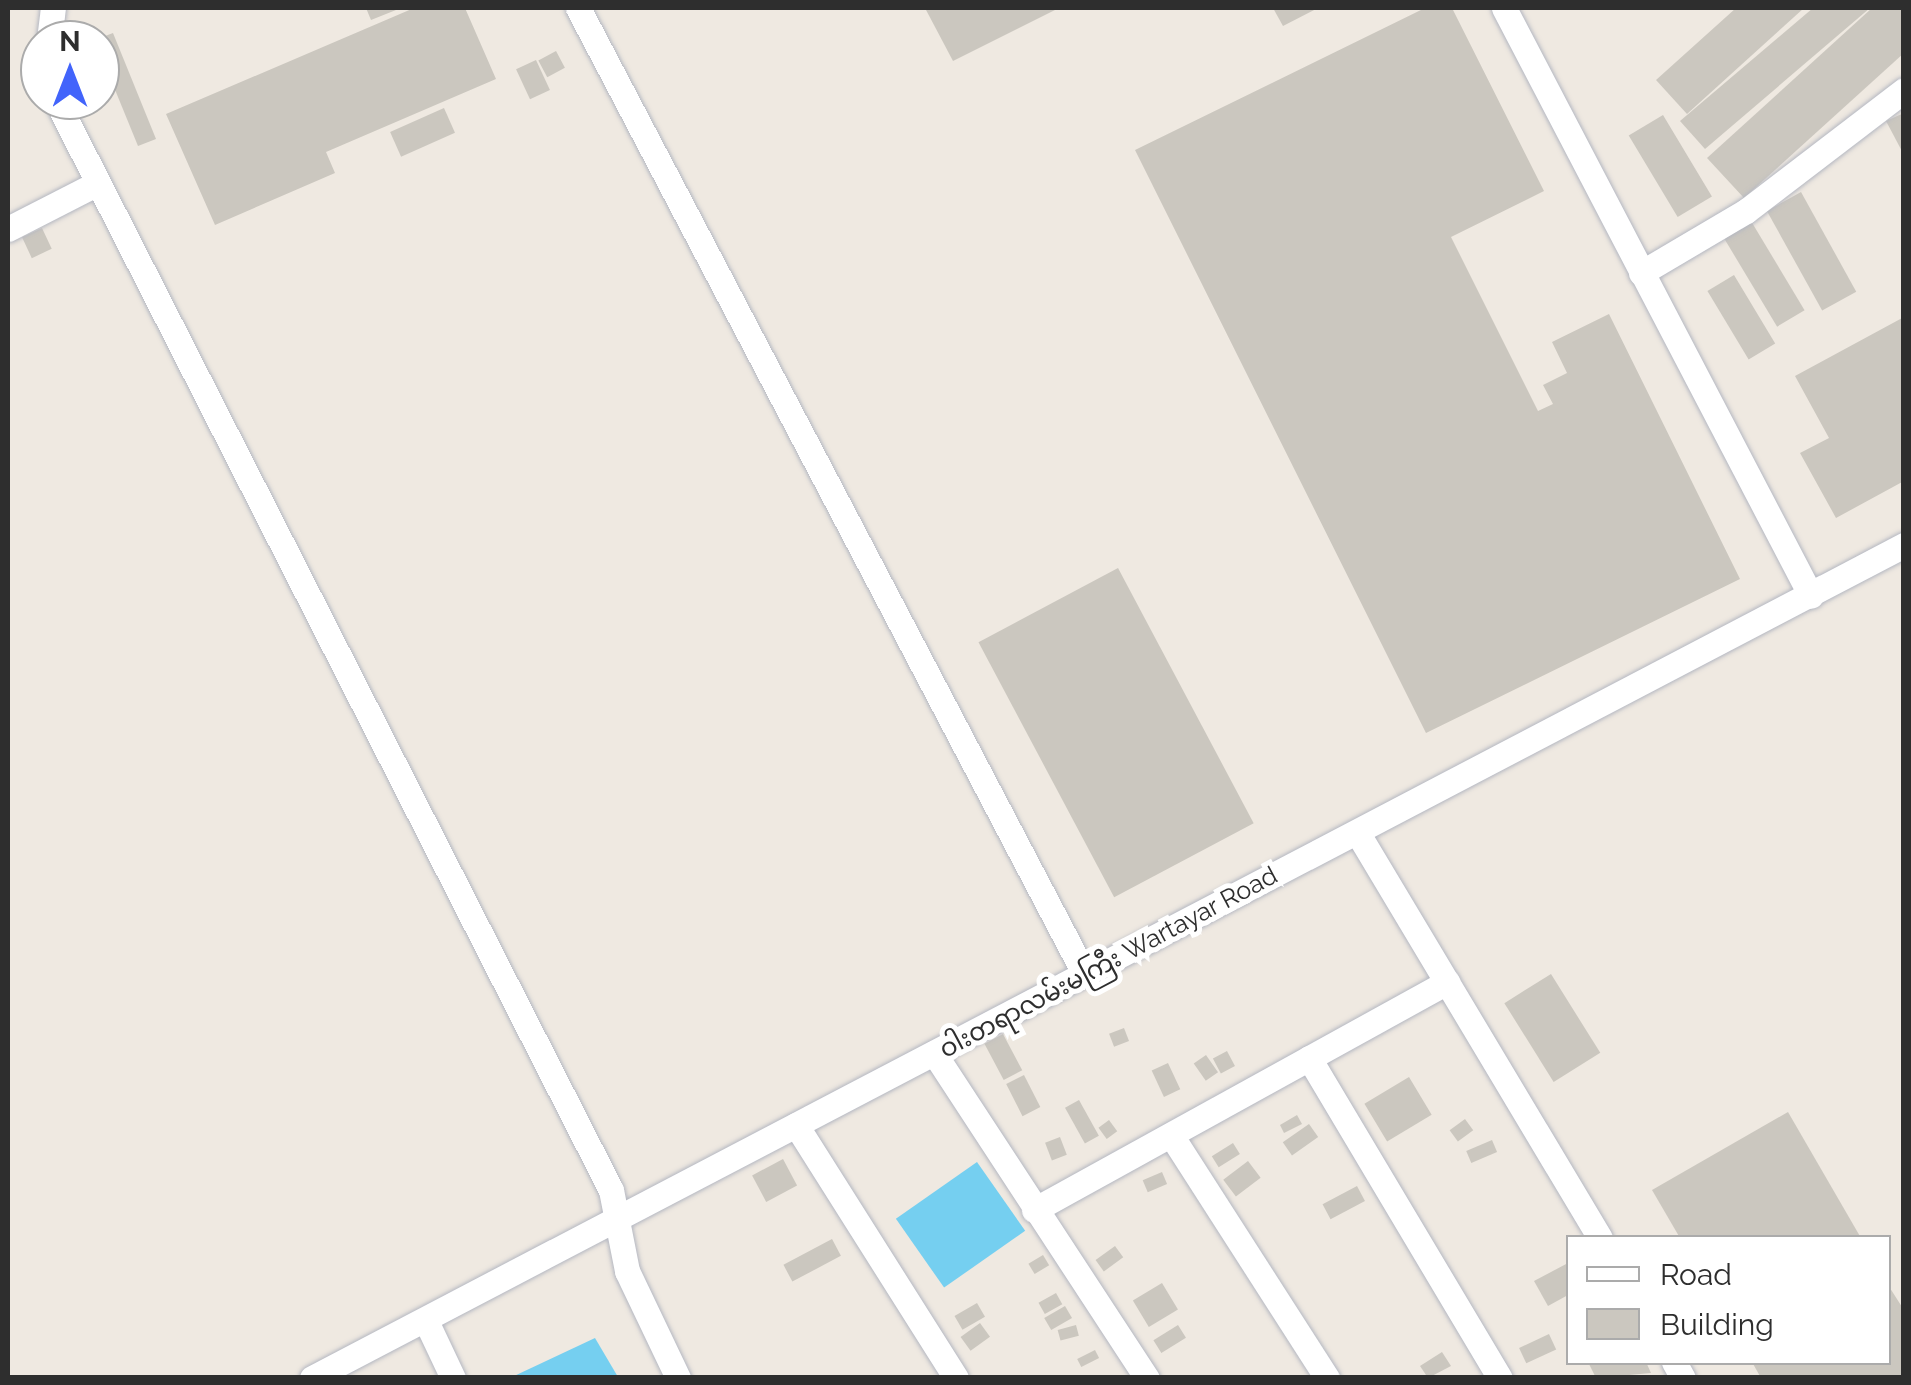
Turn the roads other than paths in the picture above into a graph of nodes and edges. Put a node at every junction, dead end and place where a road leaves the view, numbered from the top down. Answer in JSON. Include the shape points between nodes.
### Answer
{"nodes":[{"id":1,"x":578,"y":8,"type":"edge"},
{"id":2,"x":1504,"y":8,"type":"edge"},
{"id":3,"x":1904,"y":90,"type":"edge"},
{"id":4,"x":66,"y":120,"type":"edge"},
{"id":5,"x":96,"y":184,"type":"junction"},
{"id":6,"x":8,"y":229,"type":"edge"},
{"id":7,"x":1642,"y":273,"type":"junction"},
{"id":8,"x":1904,"y":545,"type":"edge"},
{"id":9,"x":1811,"y":596,"type":"junction"},
{"id":10,"x":1357,"y":832,"type":"junction"},
{"id":11,"x":1084,"y":973,"type":"junction"},
{"id":12,"x":1446,"y":982,"type":"junction"},
{"id":13,"x":934,"y":1053,"type":"junction"},
{"id":14,"x":1309,"y":1058,"type":"junction"},
{"id":15,"x":796,"y":1125,"type":"junction"},
{"id":16,"x":1171,"y":1134,"type":"junction"},
{"id":17,"x":1034,"y":1210,"type":"junction"},
{"id":18,"x":615,"y":1220,"type":"junction"},
{"id":19,"x":1598,"y":1235,"type":"edge"},
{"id":20,"x":426,"y":1320,"type":"junction"},
{"id":21,"x":312,"y":1378,"type":"edge"},
{"id":22,"x":454,"y":1378,"type":"edge"},
{"id":23,"x":678,"y":1378,"type":"edge"},
{"id":24,"x":956,"y":1378,"type":"edge"},
{"id":25,"x":1148,"y":1378,"type":"edge"},
{"id":26,"x":1327,"y":1378,"type":"edge"},
{"id":27,"x":1500,"y":1378,"type":"edge"}],
"edges":[{"from":1,"to":11,"type":"street"},
{"from":2,"to":7,"type":"street"},
{"from":3,"to":7,"type":"street","via":[[1746,211]]},
{"from":4,"to":5,"type":"street"},
{"from":5,"to":6,"type":"street"},
{"from":5,"to":18,"type":"street","via":[[610,1190]]},
{"from":7,"to":9,"type":"street"},
{"from":8,"to":9,"type":"street","name":"ဝါးတရာလမ်းမကြီး Wartayar Road"},
{"from":9,"to":10,"type":"street","name":"ဝါးတရာလမ်းမကြီး Wartayar Road"},
{"from":10,"to":11,"type":"street","name":"ဝါးတရာလမ်းမကြီး Wartayar Road"},
{"from":10,"to":12,"type":"street"},
{"from":11,"to":13,"type":"street","name":"ဝါးတရာလမ်းမကြီး Wartayar Road"},
{"from":12,"to":14,"type":"street"},
{"from":12,"to":19,"type":"street"},
{"from":13,"to":15,"type":"street","name":"ဝါးတရာလမ်းမကြီး Wartayar Road"},
{"from":13,"to":17,"type":"street"},
{"from":14,"to":16,"type":"street"},
{"from":14,"to":27,"type":"street"},
{"from":15,"to":18,"type":"street","name":"ဝါးတရာလမ်းမကြီး Wartayar Road"},
{"from":15,"to":24,"type":"street"},
{"from":16,"to":17,"type":"street"},
{"from":16,"to":26,"type":"street"},
{"from":17,"to":25,"type":"street"},
{"from":18,"to":20,"type":"street","name":"ဝါးတရာလမ်းမကြီး Wartayar Road"},
{"from":18,"to":23,"type":"street","via":[[627,1270]]},
{"from":20,"to":21,"type":"street","name":"ဝါးတရာလမ်းမကြီး Wartayar Road"},
{"from":20,"to":22,"type":"street"}]}
